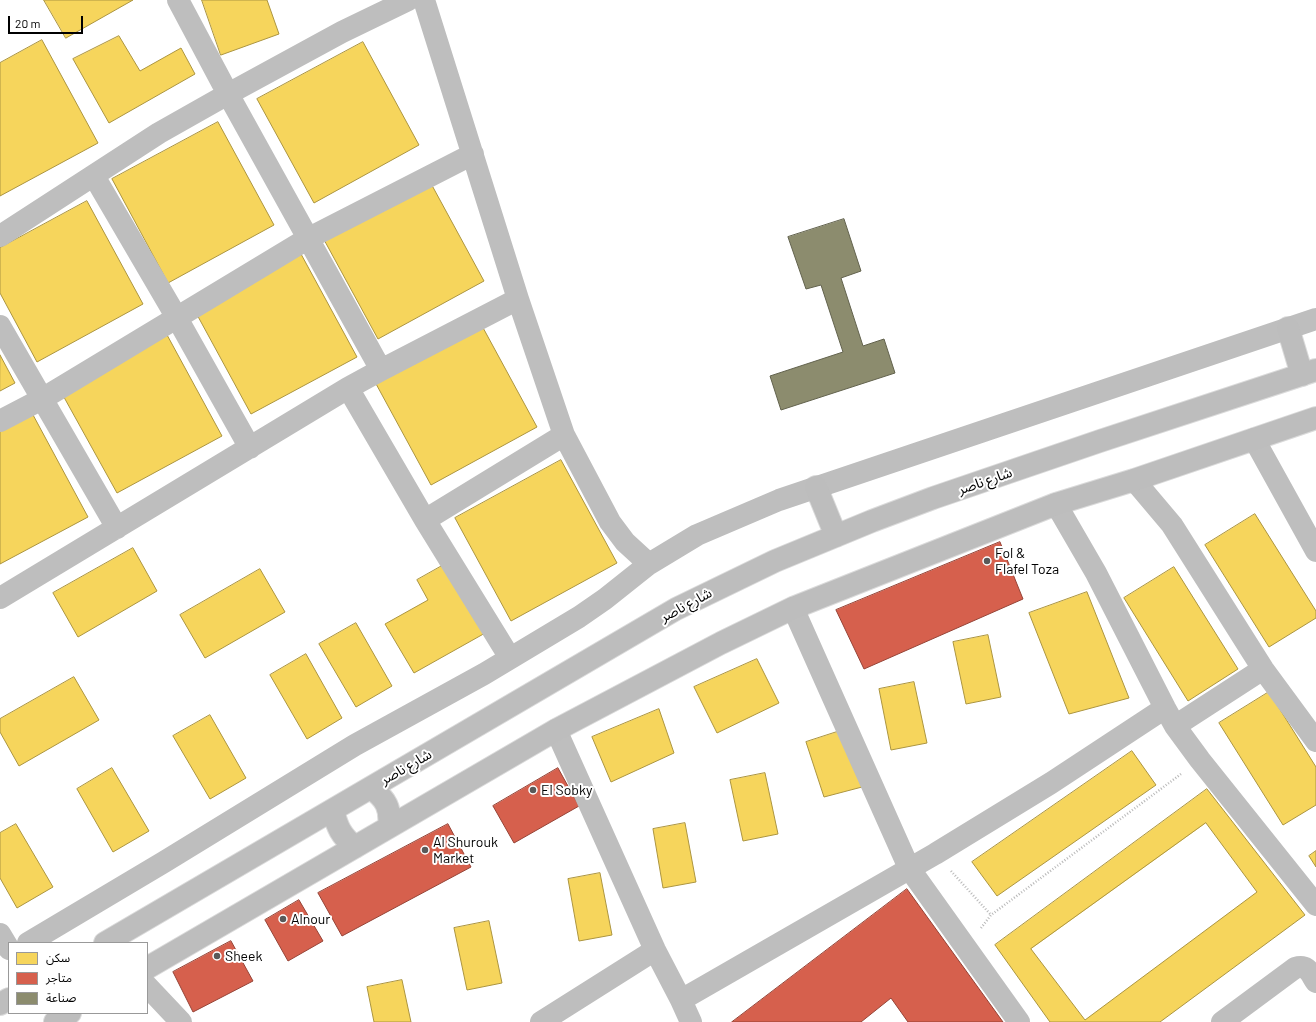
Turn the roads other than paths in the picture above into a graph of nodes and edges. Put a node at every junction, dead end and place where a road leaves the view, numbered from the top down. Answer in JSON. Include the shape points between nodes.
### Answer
{"nodes":[{"id":1,"x":178,"y":0,"type":"edge"},
{"id":2,"x":408,"y":0,"type":"edge"},
{"id":3,"x":424,"y":0,"type":"edge"},
{"id":4,"x":228,"y":94,"type":"junction"},
{"id":5,"x":473,"y":154,"type":"junction"},
{"id":6,"x":94,"y":176,"type":"junction"},
{"id":7,"x":0,"y":236,"type":"edge"},
{"id":8,"x":307,"y":238,"type":"junction"},
{"id":9,"x":518,"y":299,"type":"junction"},
{"id":10,"x":177,"y":318,"type":"junction"},
{"id":11,"x":1316,"y":319,"type":"edge"},
{"id":12,"x":0,"y":326,"type":"edge"},
{"id":13,"x":1288,"y":328,"type":"junction"},
{"id":14,"x":380,"y":370,"type":"junction"},
{"id":15,"x":1309,"y":372,"type":"edge"},
{"id":16,"x":348,"y":388,"type":"junction"},
{"id":17,"x":42,"y":399,"type":"junction"},
{"id":18,"x":1316,"y":418,"type":"edge"},
{"id":19,"x":0,"y":421,"type":"edge"},
{"id":20,"x":564,"y":435,"type":"junction"},
{"id":21,"x":1254,"y":439,"type":"junction"},
{"id":22,"x":250,"y":448,"type":"junction"},
{"id":23,"x":1134,"y":480,"type":"junction"},
{"id":24,"x":816,"y":487,"type":"junction"},
{"id":25,"x":1056,"y":504,"type":"junction"},
{"id":26,"x":426,"y":520,"type":"junction"},
{"id":27,"x":117,"y":528,"type":"junction"},
{"id":28,"x":836,"y":536,"type":"junction"},
{"id":29,"x":1316,"y":551,"type":"edge"},
{"id":30,"x":649,"y":564,"type":"junction"},
{"id":31,"x":0,"y":598,"type":"edge"},
{"id":32,"x":793,"y":608,"type":"junction"},
{"id":33,"x":510,"y":658,"type":"junction"},
{"id":34,"x":1264,"y":668,"type":"junction"},
{"id":35,"x":1170,"y":717,"type":"junction"},
{"id":36,"x":556,"y":730,"type":"junction"},
{"id":37,"x":1316,"y":741,"type":"edge"},
{"id":38,"x":371,"y":788,"type":"junction"},
{"id":39,"x":333,"y":810,"type":"junction"},
{"id":40,"x":389,"y":827,"type":"junction"},
{"id":41,"x":355,"y":847,"type":"junction"},
{"id":42,"x":909,"y":868,"type":"junction"},
{"id":43,"x":1316,"y":905,"type":"edge"},
{"id":44,"x":0,"y":934,"type":"edge"},
{"id":45,"x":30,"y":942,"type":"edge"},
{"id":46,"x":107,"y":942,"type":"edge"},
{"id":47,"x":8,"y":947,"type":"edge"},
{"id":48,"x":656,"y":950,"type":"junction"},
{"id":49,"x":148,"y":967,"type":"edge"},
{"id":50,"x":1316,"y":982,"type":"edge"},
{"id":51,"x":148,"y":987,"type":"edge"},
{"id":52,"x":681,"y":1000,"type":"junction"},
{"id":53,"x":68,"y":1014,"type":"edge"},
{"id":54,"x":55,"y":1022,"type":"edge"},
{"id":55,"x":181,"y":1022,"type":"edge"},
{"id":56,"x":541,"y":1022,"type":"edge"},
{"id":57,"x":691,"y":1022,"type":"edge"},
{"id":58,"x":1019,"y":1022,"type":"edge"},
{"id":59,"x":1222,"y":1022,"type":"edge"}],
"edges":[{"from":1,"to":4,"type":"street"},
{"from":2,"to":4,"type":"street","via":[[342,32]]},
{"from":3,"to":5,"type":"street"},
{"from":4,"to":6,"type":"street","via":[[160,133]]},
{"from":4,"to":8,"type":"street"},
{"from":5,"to":8,"type":"street"},
{"from":5,"to":9,"type":"street"},
{"from":6,"to":7,"type":"street"},
{"from":6,"to":10,"type":"street"},
{"from":8,"to":10,"type":"street"},
{"from":8,"to":14,"type":"street"},
{"from":9,"to":14,"type":"street"},
{"from":9,"to":20,"type":"street"},
{"from":10,"to":17,"type":"street"},
{"from":10,"to":22,"type":"street"},
{"from":11,"to":13,"type":"street"},
{"from":12,"to":17,"type":"street"},
{"from":13,"to":15,"type":"main road"},
{"from":13,"to":24,"type":"street"},
{"from":14,"to":16,"type":"street"},
{"from":15,"to":28,"type":"main road","name":"شارع ناصر","via":[[933,498]]},
{"from":16,"to":22,"type":"street"},
{"from":16,"to":26,"type":"street"},
{"from":17,"to":19,"type":"street"},
{"from":17,"to":27,"type":"street"},
{"from":18,"to":21,"type":"main road"},
{"from":20,"to":26,"type":"street"},
{"from":20,"to":30,"type":"street","via":[[610,522],[625,542]]},
{"from":21,"to":23,"type":"main road"},
{"from":21,"to":29,"type":"street"},
{"from":22,"to":27,"type":"street"},
{"from":23,"to":25,"type":"main road"},
{"from":23,"to":34,"type":"street","via":[[1172,525]]},
{"from":24,"to":28,"type":"main road"},
{"from":24,"to":30,"type":"street","via":[[697,535]]},
{"from":25,"to":32,"type":"main road"},
{"from":25,"to":35,"type":"street","via":[[1096,573]]},
{"from":26,"to":33,"type":"street"},
{"from":27,"to":31,"type":"street"},
{"from":28,"to":38,"type":"main road","name":"شارع ناصر","via":[[775,561],[676,609]]},
{"from":30,"to":33,"type":"street","via":[[605,599]]},
{"from":32,"to":36,"type":"main road"},
{"from":32,"to":42,"type":"street"},
{"from":33,"to":45,"type":"street","via":[[355,745]]},
{"from":34,"to":35,"type":"street"},
{"from":34,"to":37,"type":"street"},
{"from":35,"to":42,"type":"street","via":[[1051,783]]},
{"from":35,"to":43,"type":"street","via":[[1200,760]]},
{"from":36,"to":40,"type":"main road"},
{"from":36,"to":48,"type":"street"},
{"from":38,"to":39,"type":"main road","name":"شارع ناصر"},
{"from":38,"to":40,"type":"main road","via":[[387,804],[390,815]]},
{"from":39,"to":41,"type":"main road","via":[[340,831]]},
{"from":39,"to":46,"type":"main road","name":"شارع ناصر"},
{"from":40,"to":41,"type":"main road"},
{"from":41,"to":49,"type":"main road"},
{"from":42,"to":52,"type":"street"},
{"from":42,"to":58,"type":"street"},
{"from":44,"to":47,"type":"street"},
{"from":48,"to":52,"type":"street"},
{"from":48,"to":56,"type":"street"},
{"from":50,"to":59,"type":"street","via":[[1307,968],[1295,968]]},
{"from":51,"to":55,"type":"street"},
{"from":52,"to":57,"type":"street"},
{"from":53,"to":54,"type":"main road"}]}
